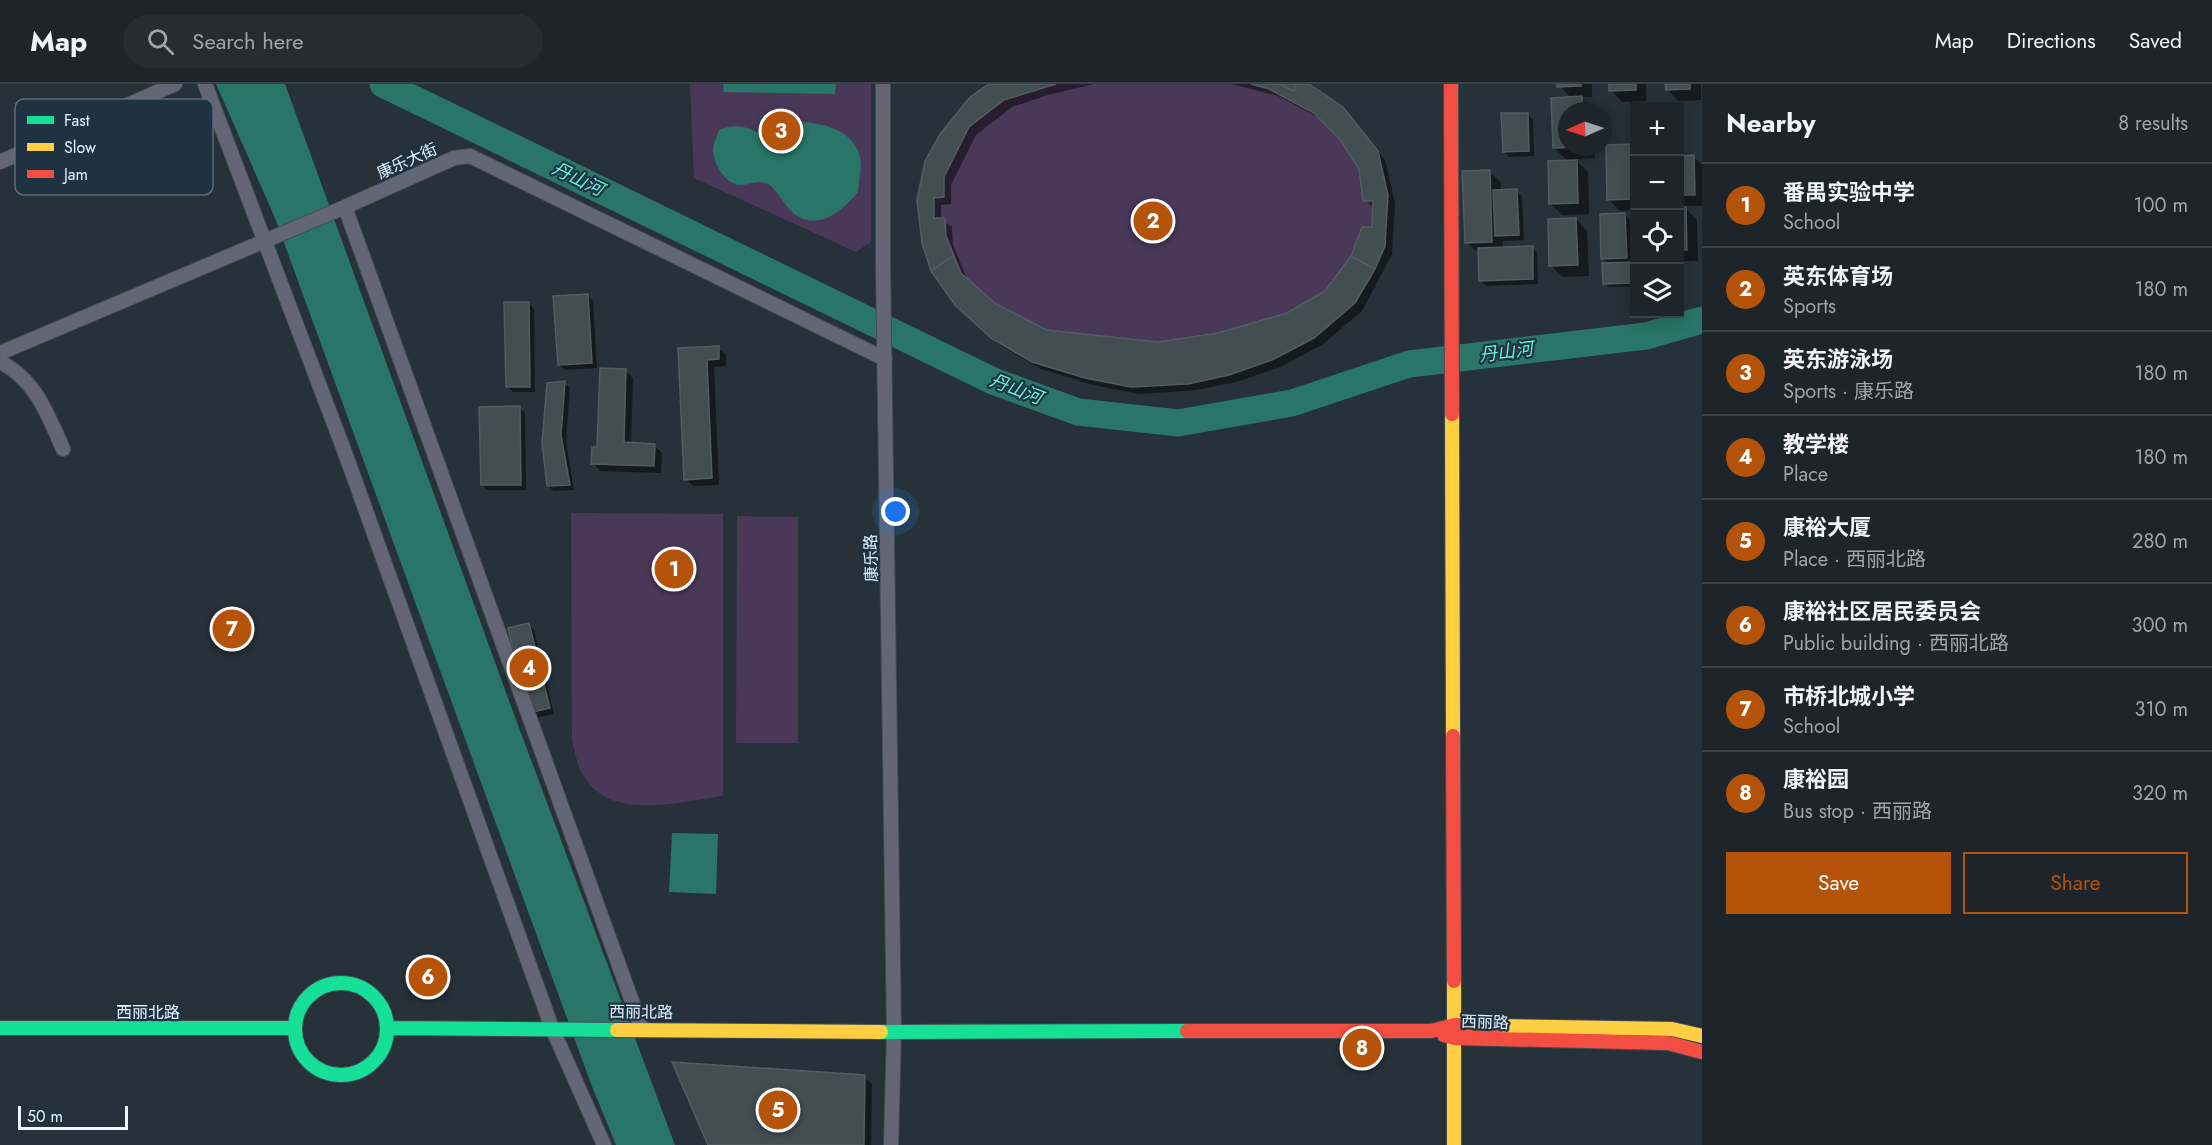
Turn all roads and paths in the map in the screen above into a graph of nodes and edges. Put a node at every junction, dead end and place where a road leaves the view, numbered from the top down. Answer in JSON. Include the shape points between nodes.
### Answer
{"nodes":[{"id":1,"x":175,"y":84,"type":"edge"},
{"id":2,"x":205,"y":84,"type":"edge"},
{"id":3,"x":883,"y":84,"type":"edge"},
{"id":4,"x":1451,"y":84,"type":"edge"},
{"id":5,"x":141,"y":99,"type":"edge"},
{"id":6,"x":211,"y":99,"type":"edge"},
{"id":7,"x":213,"y":103,"type":"edge"},
{"id":8,"x":15,"y":155,"type":"edge"},
{"id":9,"x":0,"y":162,"type":"edge"},
{"id":10,"x":345,"y":207,"type":"junction"},
{"id":11,"x":270,"y":238,"type":"junction"},
{"id":12,"x":0,"y":353,"type":"edge"},
{"id":13,"x":885,"y":359,"type":"junction"},
{"id":14,"x":0,"y":362,"type":"edge"},
{"id":15,"x":63,"y":449,"type":"dead end"},
{"id":16,"x":0,"y":1028,"type":"edge"},
{"id":17,"x":295,"y":1028,"type":"junction"},
{"id":18,"x":388,"y":1028,"type":"junction"},
{"id":19,"x":552,"y":1028,"type":"junction"},
{"id":20,"x":642,"y":1029,"type":"junction"},
{"id":21,"x":1431,"y":1031,"type":"joint"},
{"id":22,"x":894,"y":1032,"type":"junction"},
{"id":23,"x":1455,"y":1032,"type":"junction"},
{"id":24,"x":1702,"y":1036,"type":"edge"},
{"id":25,"x":1702,"y":1052,"type":"edge"},
{"id":26,"x":604,"y":1145,"type":"edge"},
{"id":27,"x":891,"y":1145,"type":"edge"},
{"id":28,"x":1454,"y":1145,"type":"edge"}],
"edges":[{"from":1,"to":5,"type":"street"},
{"from":2,"to":6,"type":"street"},
{"from":3,"to":13,"type":"street","name":"康乐路"},
{"from":4,"to":23,"type":"street"},
{"from":7,"to":11,"type":"street"},
{"from":8,"to":9,"type":"street"},
{"from":10,"to":11,"type":"street","name":"康乐大街"},
{"from":10,"to":13,"type":"street","name":"康乐大街","via":[[454,158],[470,156]]},
{"from":10,"to":20,"type":"street"},
{"from":11,"to":12,"type":"street","name":"康乐大街"},
{"from":11,"to":19,"type":"street"},
{"from":13,"to":22,"type":"street","name":"康乐路"},
{"from":14,"to":15,"type":"street","via":[[17,370],[43,402]]},
{"from":16,"to":17,"type":"street","name":"西丽北路"},
{"from":17,"to":18,"type":"street","via":[[302,1005],[318,988],[341,982],[364,988],[381,1005]]},
{"from":17,"to":18,"type":"street","via":[[299,1049],[312,1065],[331,1074],[352,1075],[371,1065],[384,1048]]},
{"from":18,"to":19,"type":"street","name":"西丽北路"},
{"from":19,"to":20,"type":"street","name":"西丽北路"},
{"from":19,"to":26,"type":"street"},
{"from":20,"to":22,"type":"street","name":"西丽北路"},
{"from":21,"to":22,"type":"street","name":"西丽北路"},
{"from":21,"to":23,"type":"street","name":"西丽路"},
{"from":22,"to":27,"type":"street","name":"康乐路"},
{"from":23,"to":24,"type":"street","name":"西丽路","via":[[1672,1029]]},
{"from":23,"to":25,"type":"street","name":"西丽路","via":[[1668,1042]]},
{"from":23,"to":28,"type":"street"}]}
